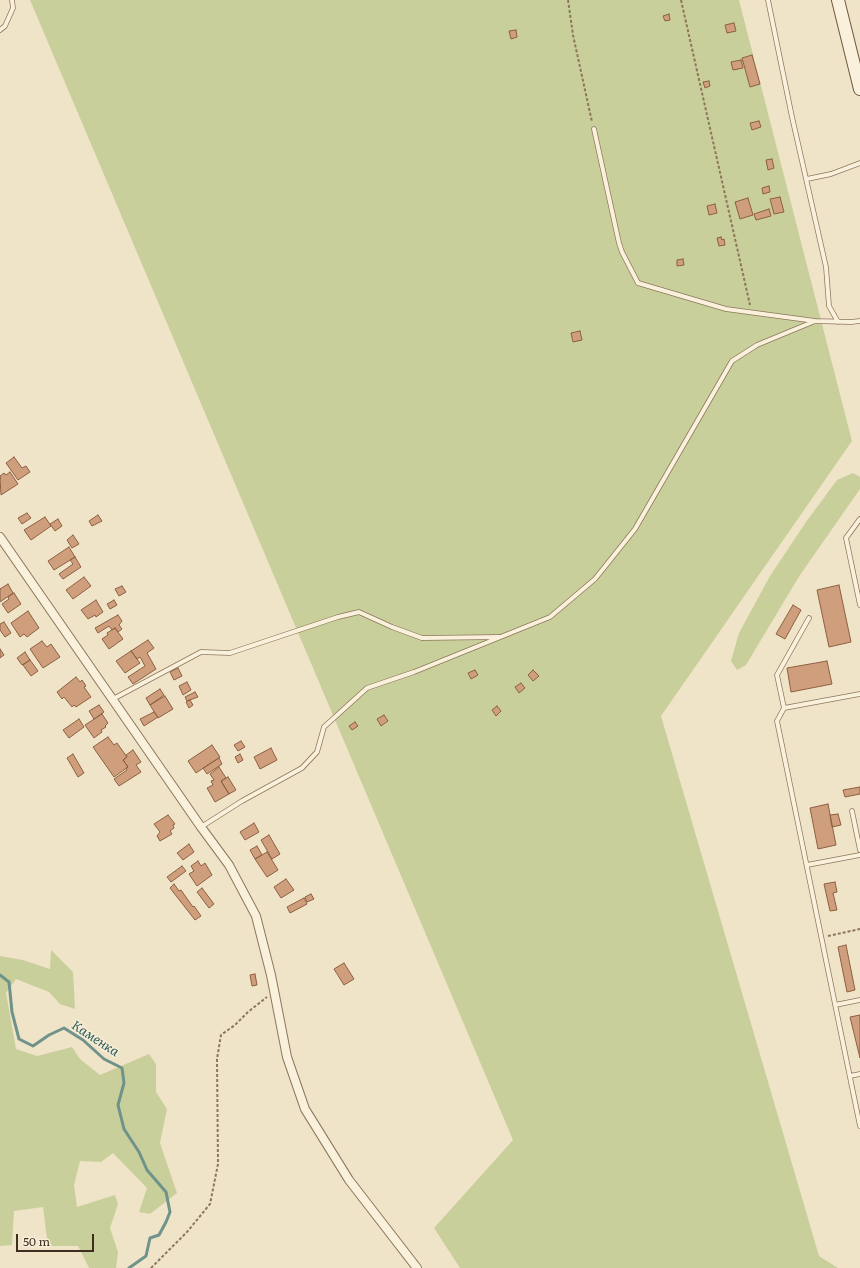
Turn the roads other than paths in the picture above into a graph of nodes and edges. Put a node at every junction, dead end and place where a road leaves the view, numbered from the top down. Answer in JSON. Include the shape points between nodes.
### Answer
{"nodes":[{"id":1,"x":12,"y":0,"type":"edge"},
{"id":2,"x":768,"y":0,"type":"edge"},
{"id":3,"x":838,"y":0,"type":"edge"},
{"id":4,"x":0,"y":30,"type":"edge"},
{"id":5,"x":860,"y":89,"type":"edge"},
{"id":6,"x":594,"y":129,"type":"road end"},
{"id":7,"x":860,"y":163,"type":"edge"},
{"id":8,"x":807,"y":179,"type":"junction"},
{"id":9,"x":860,"y":320,"type":"edge"},
{"id":10,"x":815,"y":321,"type":"junction"},
{"id":11,"x":838,"y":322,"type":"junction"},
{"id":12,"x":860,"y":519,"type":"edge"},
{"id":13,"x":0,"y":537,"type":"edge"},
{"id":14,"x":860,"y":605,"type":"edge"},
{"id":15,"x":809,"y":618,"type":"dead end"},
{"id":16,"x":502,"y":637,"type":"junction"},
{"id":17,"x":860,"y":694,"type":"edge"},
{"id":18,"x":113,"y":699,"type":"junction"},
{"id":19,"x":784,"y":708,"type":"junction"},
{"id":20,"x":852,"y":811,"type":"dead end"},
{"id":21,"x":201,"y":827,"type":"junction"},
{"id":22,"x":860,"y":850,"type":"edge"},
{"id":23,"x":860,"y":855,"type":"edge"},
{"id":24,"x":807,"y":865,"type":"junction"},
{"id":25,"x":860,"y":1000,"type":"edge"},
{"id":26,"x":835,"y":1005,"type":"junction"},
{"id":27,"x":860,"y":1074,"type":"edge"},
{"id":28,"x":850,"y":1076,"type":"junction"},
{"id":29,"x":860,"y":1126,"type":"edge"},
{"id":30,"x":417,"y":1268,"type":"edge"}],
"edges":[{"from":1,"to":4,"type":"lane","via":[[13,8],[5,26]]},
{"from":2,"to":8,"type":"lane"},
{"from":3,"to":5,"type":"main road"},
{"from":6,"to":10,"type":"lane","via":[[619,243],[638,283],[726,309]]},
{"from":7,"to":8,"type":"lane","via":[[831,174]]},
{"from":8,"to":11,"type":"lane","via":[[826,267],[829,306]]},
{"from":9,"to":11,"type":"lane"},
{"from":10,"to":11,"type":"lane"},
{"from":10,"to":16,"type":"lane","via":[[757,345],[732,361],[635,529],[595,578],[550,617]]},
{"from":12,"to":14,"type":"lane","via":[[846,538]]},
{"from":13,"to":18,"type":"street"},
{"from":15,"to":19,"type":"lane","via":[[777,675]]},
{"from":16,"to":18,"type":"lane","via":[[422,638],[359,612],[230,653],[201,652]]},
{"from":16,"to":21,"type":"lane","via":[[367,688],[324,727],[317,752],[302,768]]},
{"from":17,"to":19,"type":"lane"},
{"from":18,"to":21,"type":"street"},
{"from":19,"to":24,"type":"lane","via":[[777,721]]},
{"from":20,"to":22,"type":"lane"},
{"from":21,"to":30,"type":"street","via":[[229,865],[256,916],[287,1057],[305,1109],[348,1180]]},
{"from":23,"to":24,"type":"lane"},
{"from":24,"to":26,"type":"lane"},
{"from":25,"to":26,"type":"lane"},
{"from":26,"to":28,"type":"lane"},
{"from":27,"to":28,"type":"lane"},
{"from":28,"to":29,"type":"lane"}]}
